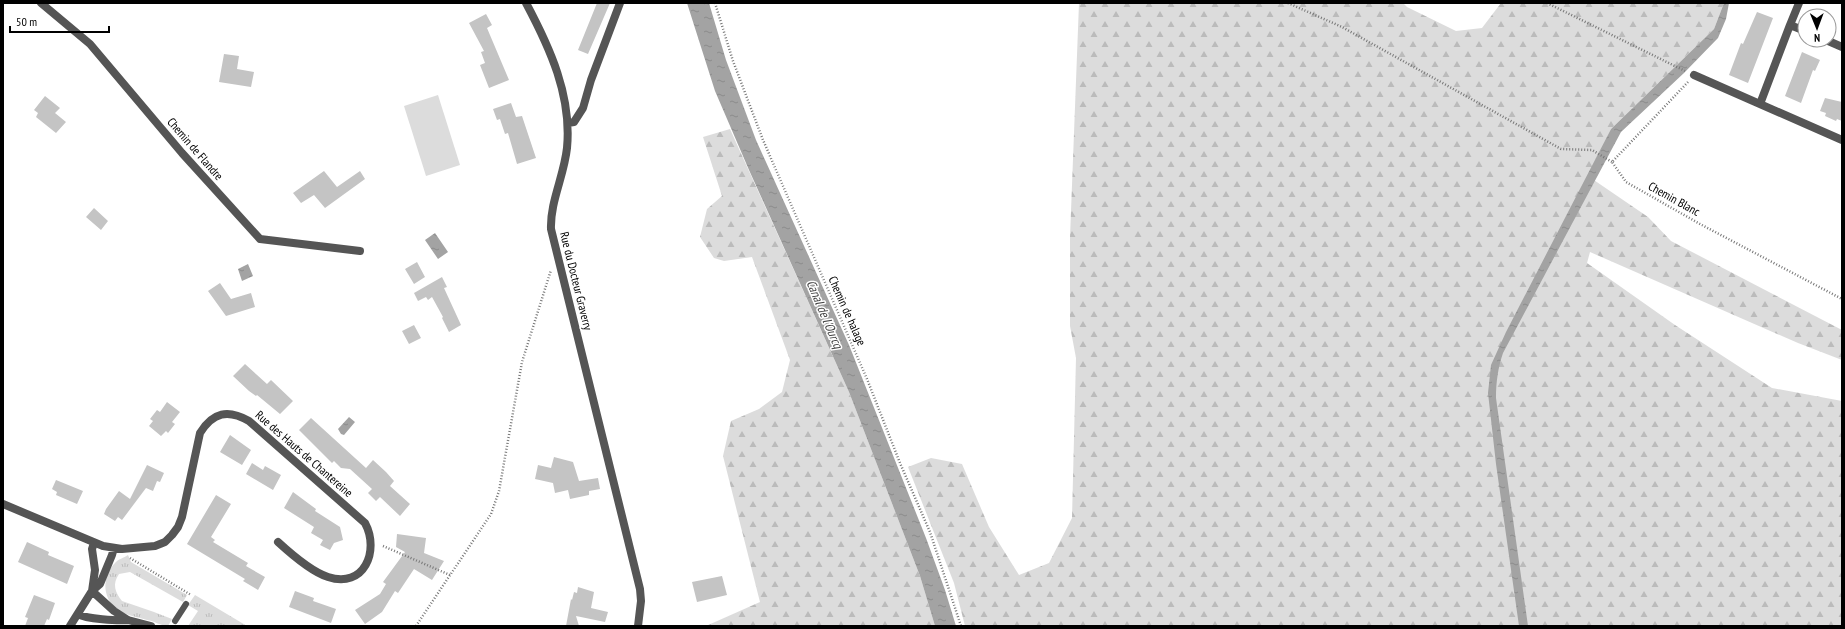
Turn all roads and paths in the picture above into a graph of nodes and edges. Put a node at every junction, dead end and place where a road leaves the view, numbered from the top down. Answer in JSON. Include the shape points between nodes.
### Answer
{"nodes":[{"id":1,"x":41,"y":3,"type":"edge"},
{"id":2,"x":526,"y":3,"type":"edge"},
{"id":3,"x":620,"y":3,"type":"edge"},
{"id":4,"x":715,"y":3,"type":"edge"},
{"id":5,"x":1288,"y":3,"type":"edge"},
{"id":6,"x":1547,"y":3,"type":"edge"},
{"id":7,"x":1798,"y":3,"type":"edge"},
{"id":8,"x":1790,"y":25,"type":"junction"},
{"id":9,"x":1797,"y":28,"type":"edge"},
{"id":10,"x":1694,"y":75,"type":"junction"},
{"id":11,"x":1760,"y":104,"type":"junction"},
{"id":12,"x":568,"y":123,"type":"junction"},
{"id":13,"x":1842,"y":140,"type":"edge"},
{"id":14,"x":1612,"y":162,"type":"junction"},
{"id":15,"x":360,"y":251,"type":"dead end"},
{"id":16,"x":559,"y":262,"type":"junction"},
{"id":17,"x":1842,"y":299,"type":"edge"},
{"id":18,"x":3,"y":504,"type":"edge"},
{"id":19,"x":278,"y":542,"type":"dead end"},
{"id":20,"x":94,"y":543,"type":"junction"},
{"id":21,"x":383,"y":546,"type":"dead end"},
{"id":22,"x":114,"y":548,"type":"junction"},
{"id":23,"x":130,"y":555,"type":"dead end"},
{"id":24,"x":450,"y":575,"type":"junction"},
{"id":25,"x":92,"y":591,"type":"junction"},
{"id":26,"x":186,"y":604,"type":"joint"},
{"id":27,"x":78,"y":614,"type":"junction"},
{"id":28,"x":128,"y":620,"type":"junction"},
{"id":29,"x":175,"y":621,"type":"dead end"},
{"id":30,"x":70,"y":626,"type":"edge"},
{"id":31,"x":151,"y":626,"type":"edge"},
{"id":32,"x":416,"y":626,"type":"edge"},
{"id":33,"x":638,"y":626,"type":"edge"},
{"id":34,"x":961,"y":626,"type":"edge"}],
"edges":[{"from":1,"to":15,"type":"street","name":"Chemin de Flandre","via":[[90,44],[182,153],[260,239]]},
{"from":2,"to":12,"type":"street","name":"Rue du Docteur Graverry","via":[[548,44],[560,76]]},
{"from":3,"to":12,"type":"street","via":[[583,108],[574,122]]},
{"from":4,"to":34,"type":"path","name":"Chemin de halage","via":[[733,61],[763,140],[868,379],[930,532]]},
{"from":5,"to":14,"type":"path","via":[[1342,27],[1561,149],[1592,150]]},
{"from":6,"to":10,"type":"path"},
{"from":7,"to":8,"type":"street"},
{"from":8,"to":9,"type":"street"},
{"from":8,"to":11,"type":"street"},
{"from":10,"to":11,"type":"street"},
{"from":10,"to":14,"type":"path"},
{"from":11,"to":13,"type":"street"},
{"from":12,"to":16,"type":"street","name":"Rue du Docteur Graverry","via":[[567,150],[551,220]]},
{"from":14,"to":17,"type":"path","name":"Chemin Blanc","via":[[1626,182]]},
{"from":16,"to":24,"type":"path","via":[[552,264],[522,362],[500,491],[491,514]]},
{"from":16,"to":33,"type":"street","name":"Rue du Docteur Graverry","via":[[640,589]]},
{"from":18,"to":20,"type":"street","name":"Rue des Hauts de Chantereine"},
{"from":19,"to":22,"type":"street","name":"Rue des Hauts de Chantereine","via":[[295,558],[327,577],[338,579],[352,576],[364,569],[369,560],[372,542],[366,523],[249,421],[227,413],[216,416],[206,423],[200,433],[182,517],[172,535],[165,542],[154,546]]},
{"from":20,"to":22,"type":"street","name":"Rue des Hauts de Chantereine"},
{"from":20,"to":25,"type":"street","via":[[92,549],[95,570]]},
{"from":21,"to":24,"type":"path"},
{"from":22,"to":25,"type":"street","via":[[100,584]]},
{"from":23,"to":26,"type":"path","via":[[134,561],[191,595]]},
{"from":24,"to":32,"type":"path"},
{"from":25,"to":27,"type":"street"},
{"from":25,"to":28,"type":"street"},
{"from":26,"to":29,"type":"lane"},
{"from":27,"to":28,"type":"street","via":[[85,618]]},
{"from":27,"to":30,"type":"street"},
{"from":28,"to":31,"type":"street"}]}
